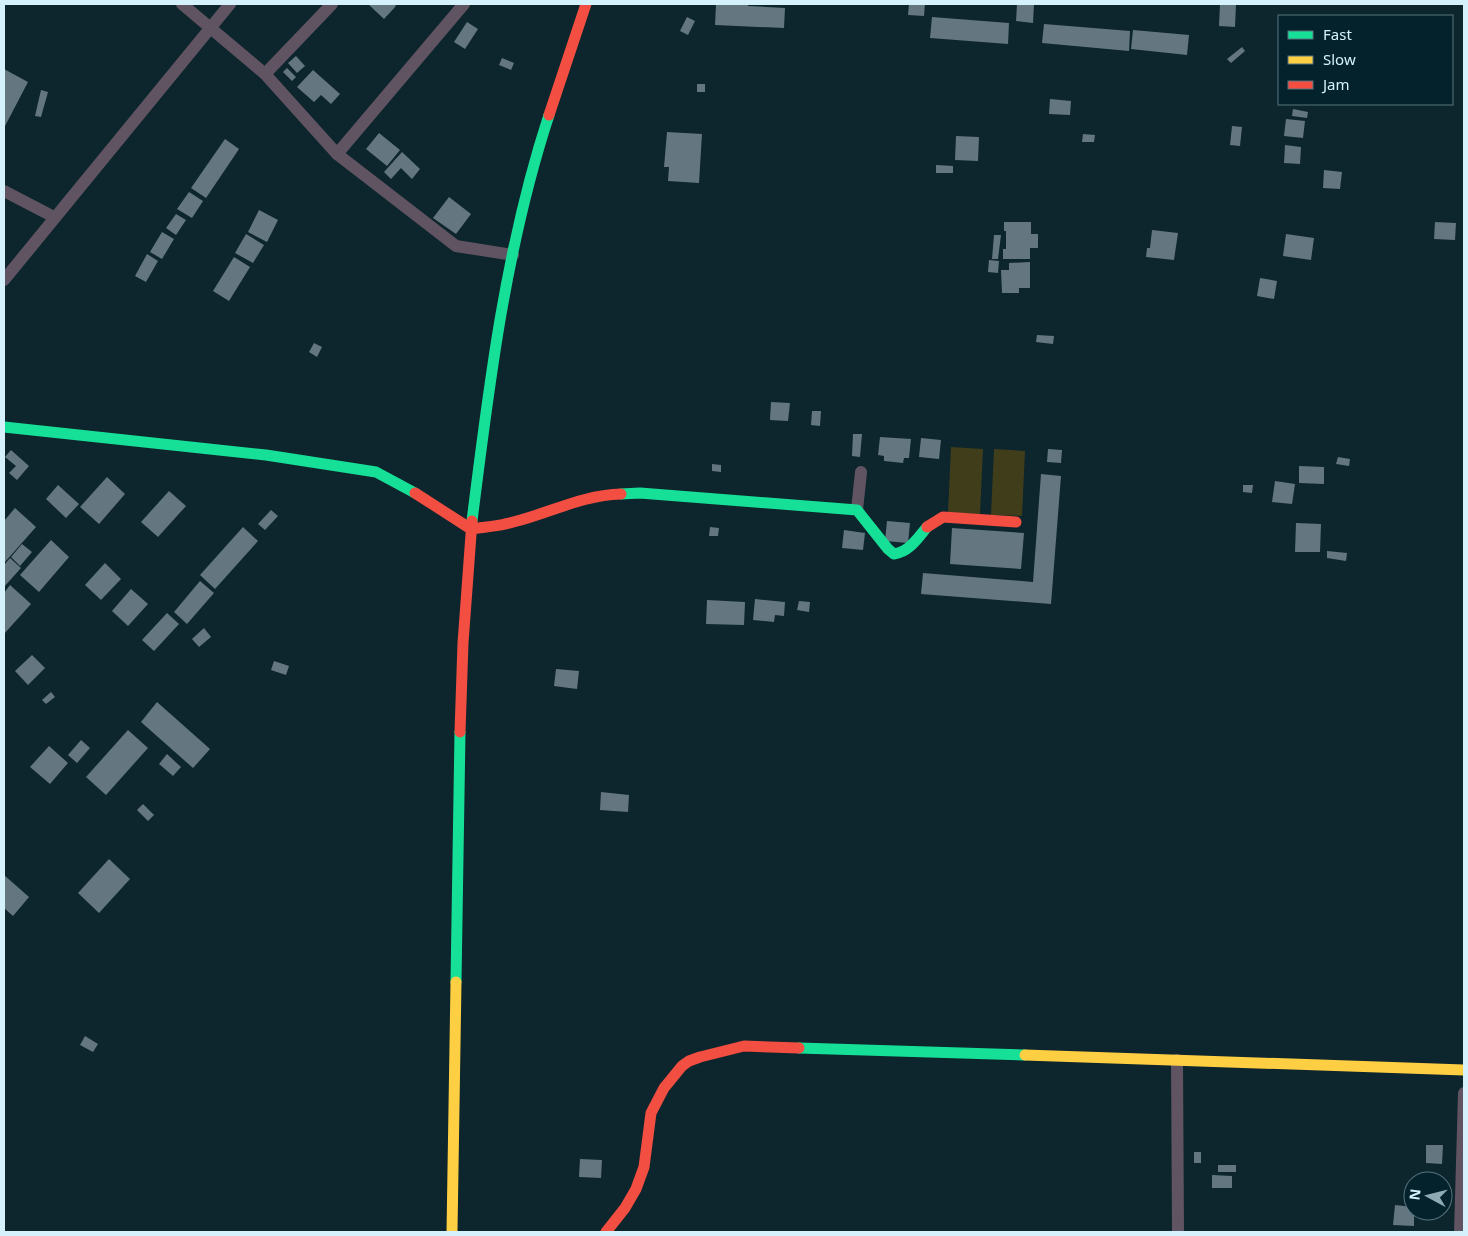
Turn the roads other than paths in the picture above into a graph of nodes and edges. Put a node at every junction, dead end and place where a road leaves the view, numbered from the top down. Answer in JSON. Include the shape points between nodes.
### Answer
{"nodes":[{"id":1,"x":182,"y":4,"type":"edge"},
{"id":2,"x":230,"y":4,"type":"edge"},
{"id":3,"x":332,"y":4,"type":"edge"},
{"id":4,"x":464,"y":4,"type":"edge"},
{"id":5,"x":586,"y":4,"type":"edge"},
{"id":6,"x":210,"y":28,"type":"junction"},
{"id":7,"x":265,"y":74,"type":"junction"},
{"id":8,"x":337,"y":154,"type":"junction"},
{"id":9,"x":4,"y":191,"type":"edge"},
{"id":10,"x":54,"y":216,"type":"junction"},
{"id":11,"x":513,"y":255,"type":"junction"},
{"id":12,"x":4,"y":280,"type":"edge"},
{"id":13,"x":4,"y":428,"type":"edge"},
{"id":14,"x":861,"y":472,"type":"dead end"},
{"id":15,"x":857,"y":510,"type":"junction"},
{"id":16,"x":1016,"y":522,"type":"dead end"},
{"id":17,"x":471,"y":529,"type":"junction"},
{"id":18,"x":1176,"y":1060,"type":"junction"},
{"id":19,"x":1464,"y":1070,"type":"edge"},
{"id":20,"x":1464,"y":1093,"type":"edge"},
{"id":21,"x":452,"y":1232,"type":"edge"},
{"id":22,"x":606,"y":1232,"type":"edge"},
{"id":23,"x":1178,"y":1232,"type":"edge"},
{"id":24,"x":1460,"y":1232,"type":"edge"}],
"edges":[{"from":1,"to":6,"type":"street"},
{"from":2,"to":6,"type":"street"},
{"from":3,"to":7,"type":"street"},
{"from":4,"to":8,"type":"street"},
{"from":5,"to":11,"type":"main road","via":[[548,118]]},
{"from":6,"to":7,"type":"street"},
{"from":6,"to":10,"type":"street"},
{"from":7,"to":8,"type":"street"},
{"from":8,"to":11,"type":"street","via":[[456,246]]},
{"from":9,"to":10,"type":"street"},
{"from":10,"to":12,"type":"street"},
{"from":11,"to":17,"type":"main road","via":[[488,389]]},
{"from":13,"to":17,"type":"main road","via":[[266,455],[376,472]]},
{"from":14,"to":15,"type":"street"},
{"from":15,"to":16,"type":"main road","via":[[894,554],[902,553],[929,524],[943,517]]},
{"from":15,"to":17,"type":"main road","via":[[640,493],[610,494],[506,524]]},
{"from":17,"to":21,"type":"main road","via":[[459,767]]},
{"from":18,"to":19,"type":"main road"},
{"from":18,"to":22,"type":"main road","via":[[765,1046],[744,1046],[698,1058],[671,1078],[652,1110],[640,1181],[630,1201]]},
{"from":18,"to":23,"type":"street"},
{"from":20,"to":24,"type":"street"}]}
